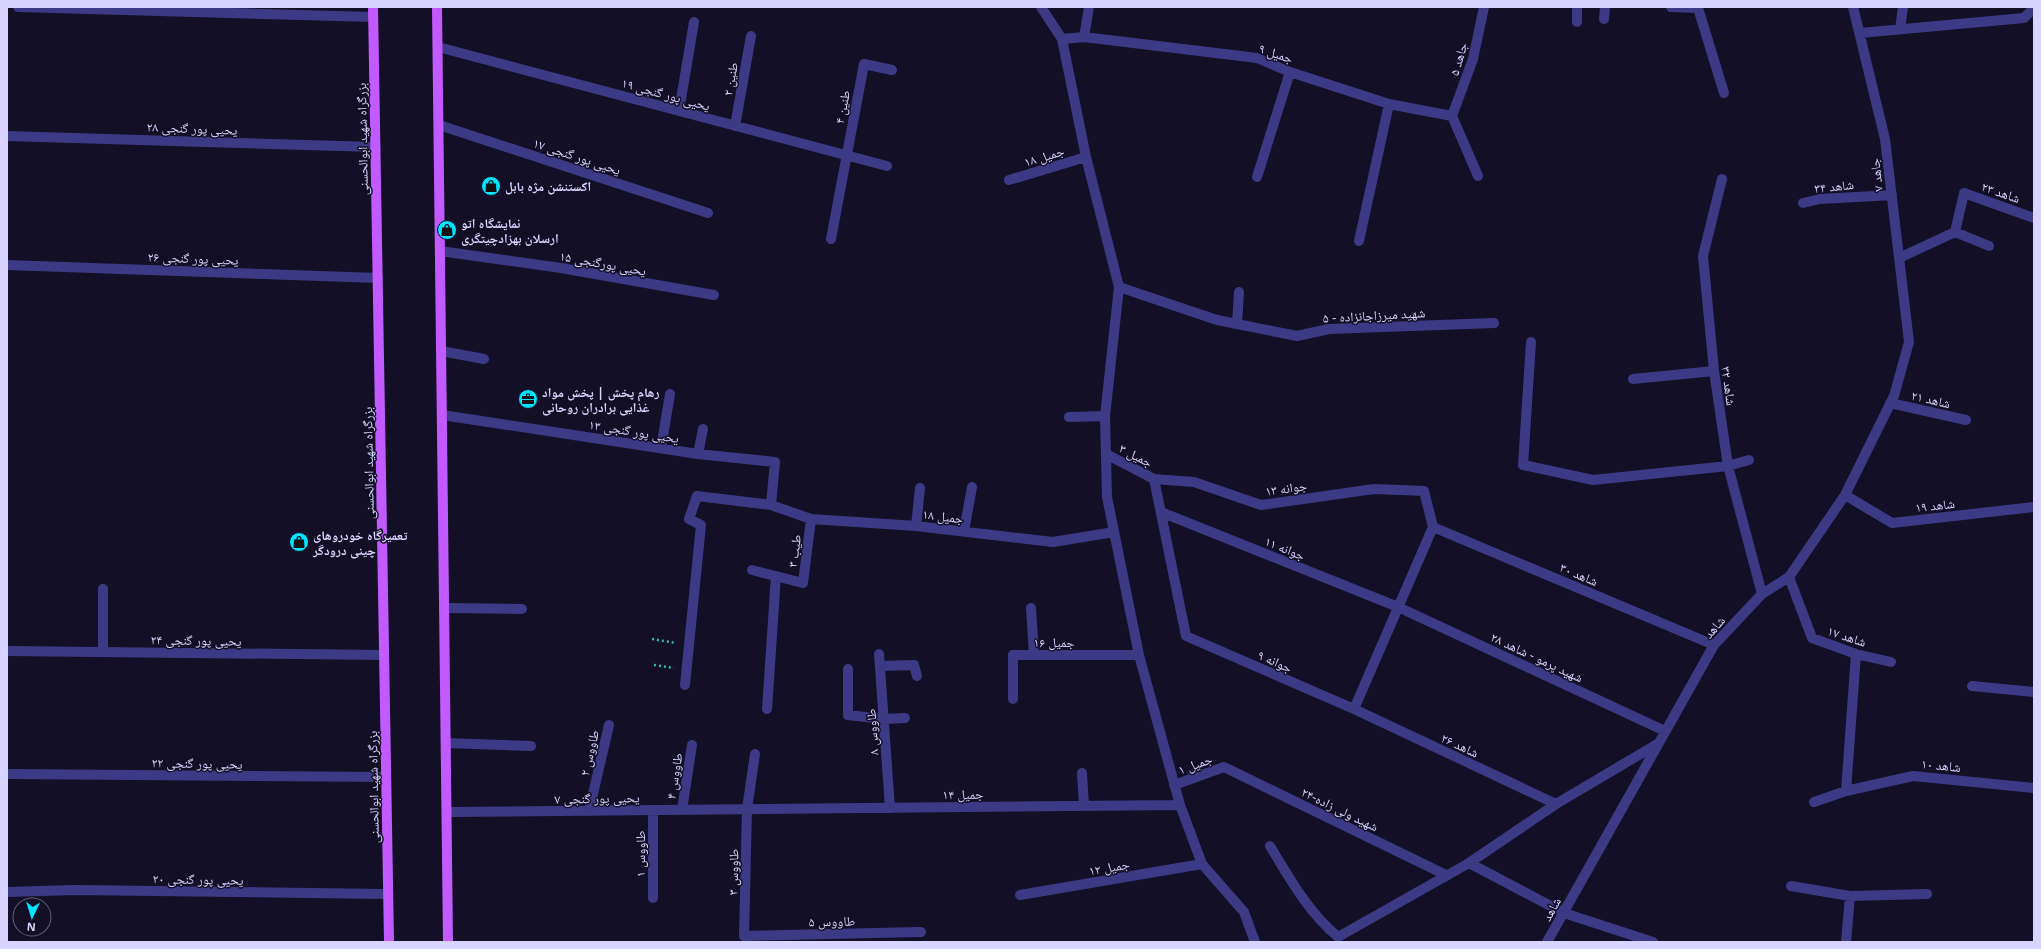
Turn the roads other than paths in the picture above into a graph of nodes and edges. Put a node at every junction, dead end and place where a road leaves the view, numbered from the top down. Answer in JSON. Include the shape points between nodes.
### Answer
{"nodes":[{"id":1,"x":18,"y":7,"type":"edge"},
{"id":2,"x":437,"y":7,"type":"edge"},
{"id":3,"x":1041,"y":7,"type":"edge"},
{"id":4,"x":1089,"y":7,"type":"edge"},
{"id":5,"x":1484,"y":7,"type":"edge"},
{"id":6,"x":1577,"y":7,"type":"edge"},
{"id":7,"x":1605,"y":7,"type":"edge"},
{"id":8,"x":1671,"y":7,"type":"edge"},
{"id":9,"x":1853,"y":7,"type":"edge"},
{"id":10,"x":1903,"y":7,"type":"edge"},
{"id":11,"x":2034,"y":8,"type":"edge"},
{"id":12,"x":373,"y":12,"type":"edge"},
{"id":13,"x":1604,"y":19,"type":"dead end"},
{"id":14,"x":694,"y":22,"type":"dead end"},
{"id":15,"x":1577,"y":22,"type":"dead end"},
{"id":16,"x":1900,"y":29,"type":"junction"},
{"id":17,"x":1860,"y":33,"type":"junction"},
{"id":18,"x":751,"y":36,"type":"dead end"},
{"id":19,"x":1084,"y":37,"type":"junction"},
{"id":20,"x":1062,"y":39,"type":"junction"},
{"id":21,"x":438,"y":47,"type":"junction"},
{"id":22,"x":892,"y":70,"type":"dead end"},
{"id":23,"x":1290,"y":72,"type":"junction"},
{"id":24,"x":1724,"y":93,"type":"dead end"},
{"id":25,"x":1389,"y":104,"type":"junction"},
{"id":26,"x":679,"y":111,"type":"junction"},
{"id":27,"x":1452,"y":116,"type":"junction"},
{"id":28,"x":439,"y":125,"type":"junction"},
{"id":29,"x":735,"y":126,"type":"junction"},
{"id":30,"x":7,"y":136,"type":"edge"},
{"id":31,"x":375,"y":147,"type":"junction"},
{"id":32,"x":847,"y":155,"type":"junction"},
{"id":33,"x":1086,"y":157,"type":"junction"},
{"id":34,"x":887,"y":166,"type":"dead end"},
{"id":35,"x":1478,"y":176,"type":"dead end"},
{"id":36,"x":1257,"y":177,"type":"dead end"},
{"id":37,"x":1722,"y":179,"type":"dead end"},
{"id":38,"x":1009,"y":180,"type":"dead end"},
{"id":39,"x":1892,"y":195,"type":"junction"},
{"id":40,"x":1803,"y":203,"type":"dead end"},
{"id":41,"x":708,"y":213,"type":"dead end"},
{"id":42,"x":2034,"y":218,"type":"edge"},
{"id":43,"x":1955,"y":232,"type":"junction"},
{"id":44,"x":831,"y":239,"type":"dead end"},
{"id":45,"x":1359,"y":241,"type":"dead end"},
{"id":46,"x":1989,"y":246,"type":"dead end"},
{"id":47,"x":440,"y":251,"type":"junction"},
{"id":48,"x":1899,"y":258,"type":"junction"},
{"id":49,"x":7,"y":265,"type":"edge"},
{"id":50,"x":378,"y":278,"type":"junction"},
{"id":51,"x":1119,"y":287,"type":"junction"},
{"id":52,"x":1239,"y":292,"type":"dead end"},
{"id":53,"x":714,"y":295,"type":"dead end"},
{"id":54,"x":1494,"y":323,"type":"dead end"},
{"id":55,"x":1237,"y":324,"type":"junction"},
{"id":56,"x":1531,"y":342,"type":"dead end"},
{"id":57,"x":1909,"y":342,"type":"joint"},
{"id":58,"x":441,"y":351,"type":"junction"},
{"id":59,"x":484,"y":359,"type":"dead end"},
{"id":60,"x":1714,"y":371,"type":"junction"},
{"id":61,"x":1633,"y":379,"type":"dead end"},
{"id":62,"x":670,"y":394,"type":"dead end"},
{"id":63,"x":1890,"y":402,"type":"junction"},
{"id":64,"x":442,"y":415,"type":"junction"},
{"id":65,"x":1105,"y":416,"type":"junction"},
{"id":66,"x":1069,"y":417,"type":"dead end"},
{"id":67,"x":1966,"y":420,"type":"dead end"},
{"id":68,"x":703,"y":429,"type":"dead end"},
{"id":69,"x":661,"y":448,"type":"junction"},
{"id":70,"x":698,"y":454,"type":"junction"},
{"id":71,"x":1106,"y":454,"type":"junction"},
{"id":72,"x":1749,"y":460,"type":"dead end"},
{"id":73,"x":1728,"y":466,"type":"junction"},
{"id":74,"x":1154,"y":480,"type":"junction"},
{"id":75,"x":972,"y":487,"type":"dead end"},
{"id":76,"x":920,"y":488,"type":"dead end"},
{"id":77,"x":1846,"y":495,"type":"junction"},
{"id":78,"x":771,"y":505,"type":"junction"},
{"id":79,"x":2034,"y":507,"type":"edge"},
{"id":80,"x":1161,"y":512,"type":"junction"},
{"id":81,"x":811,"y":519,"type":"junction"},
{"id":82,"x":916,"y":526,"type":"junction"},
{"id":83,"x":1433,"y":527,"type":"junction"},
{"id":84,"x":964,"y":531,"type":"junction"},
{"id":85,"x":1114,"y":532,"type":"junction"},
{"id":86,"x":752,"y":570,"type":"dead end"},
{"id":87,"x":776,"y":576,"type":"junction"},
{"id":88,"x":1789,"y":577,"type":"junction"},
{"id":89,"x":103,"y":589,"type":"dead end"},
{"id":90,"x":1762,"y":594,"type":"junction"},
{"id":91,"x":1398,"y":607,"type":"junction"},
{"id":92,"x":444,"y":608,"type":"junction"},
{"id":93,"x":1031,"y":608,"type":"dead end"},
{"id":94,"x":522,"y":609,"type":"dead end"},
{"id":95,"x":1714,"y":645,"type":"junction"},
{"id":96,"x":7,"y":651,"type":"edge"},
{"id":97,"x":103,"y":652,"type":"junction"},
{"id":98,"x":879,"y":654,"type":"dead end"},
{"id":99,"x":1139,"y":654,"type":"junction"},
{"id":100,"x":1856,"y":654,"type":"junction"},
{"id":101,"x":384,"y":655,"type":"junction"},
{"id":102,"x":1034,"y":655,"type":"junction"},
{"id":103,"x":1891,"y":662,"type":"dead end"},
{"id":104,"x":880,"y":666,"type":"junction"},
{"id":105,"x":848,"y":669,"type":"dead end"},
{"id":106,"x":917,"y":676,"type":"dead end"},
{"id":107,"x":685,"y":685,"type":"dead end"},
{"id":108,"x":1972,"y":686,"type":"dead end"},
{"id":109,"x":2034,"y":692,"type":"edge"},
{"id":110,"x":1013,"y":699,"type":"dead end"},
{"id":111,"x":767,"y":709,"type":"dead end"},
{"id":112,"x":1354,"y":709,"type":"junction"},
{"id":113,"x":904,"y":718,"type":"dead end"},
{"id":114,"x":884,"y":719,"type":"junction"},
{"id":115,"x":609,"y":725,"type":"dead end"},
{"id":116,"x":1665,"y":731,"type":"junction"},
{"id":117,"x":446,"y":743,"type":"junction"},
{"id":118,"x":1659,"y":743,"type":"junction"},
{"id":119,"x":692,"y":745,"type":"dead end"},
{"id":120,"x":530,"y":746,"type":"dead end"},
{"id":121,"x":755,"y":754,"type":"dead end"},
{"id":122,"x":1224,"y":767,"type":"joint"},
{"id":123,"x":1082,"y":772,"type":"dead end"},
{"id":124,"x":7,"y":774,"type":"edge"},
{"id":125,"x":386,"y":778,"type":"junction"},
{"id":126,"x":1174,"y":785,"type":"junction"},
{"id":127,"x":2034,"y":788,"type":"edge"},
{"id":128,"x":1846,"y":791,"type":"junction"},
{"id":129,"x":1814,"y":802,"type":"dead end"},
{"id":130,"x":1556,"y":804,"type":"junction"},
{"id":131,"x":1180,"y":805,"type":"junction"},
{"id":132,"x":1084,"y":806,"type":"junction"},
{"id":133,"x":890,"y":808,"type":"junction"},
{"id":134,"x":747,"y":809,"type":"junction"},
{"id":135,"x":653,"y":810,"type":"junction"},
{"id":136,"x":682,"y":810,"type":"junction"},
{"id":137,"x":589,"y":811,"type":"junction"},
{"id":138,"x":447,"y":812,"type":"junction"},
{"id":139,"x":1270,"y":846,"type":"dead end"},
{"id":140,"x":1469,"y":863,"type":"junction"},
{"id":141,"x":1202,"y":864,"type":"junction"},
{"id":142,"x":1446,"y":875,"type":"junction"},
{"id":143,"x":1791,"y":886,"type":"dead end"},
{"id":144,"x":7,"y":892,"type":"edge"},
{"id":145,"x":388,"y":894,"type":"junction"},
{"id":146,"x":1927,"y":894,"type":"dead end"},
{"id":147,"x":1020,"y":895,"type":"dead end"},
{"id":148,"x":1850,"y":896,"type":"junction"},
{"id":149,"x":653,"y":898,"type":"dead end"},
{"id":150,"x":1564,"y":913,"type":"junction"},
{"id":151,"x":922,"y":932,"type":"dead end"},
{"id":152,"x":744,"y":936,"type":"joint"},
{"id":153,"x":389,"y":942,"type":"edge"},
{"id":154,"x":448,"y":942,"type":"edge"},
{"id":155,"x":1255,"y":942,"type":"edge"},
{"id":156,"x":1547,"y":942,"type":"edge"},
{"id":157,"x":1653,"y":942,"type":"edge"},
{"id":158,"x":1846,"y":942,"type":"edge"}],
"edges":[{"from":1,"to":12,"type":"street"},
{"from":2,"to":21,"type":"main road"},
{"from":3,"to":20,"type":"street"},
{"from":4,"to":19,"type":"street"},
{"from":5,"to":27,"type":"street","name":"جاهد ۵","via":[[1473,59]]},
{"from":6,"to":15,"type":"street"},
{"from":7,"to":13,"type":"street"},
{"from":8,"to":24,"type":"street","via":[[1698,8]]},
{"from":9,"to":17,"type":"street","name":"جاهد ۷"},
{"from":10,"to":16,"type":"street"},
{"from":11,"to":16,"type":"street","via":[[2024,18]]},
{"from":12,"to":31,"type":"main road","name":"بزرگراه شهید ابوالحسنی"},
{"from":14,"to":26,"type":"street"},
{"from":16,"to":17,"type":"street"},
{"from":17,"to":39,"type":"street","name":"جاهد ۷","via":[[1885,139]]},
{"from":18,"to":29,"type":"street","name":"طنین ۲"},
{"from":19,"to":20,"type":"street","name":"جمیل ۹"},
{"from":19,"to":23,"type":"street","name":"جمیل ۹","via":[[1257,58]]},
{"from":20,"to":33,"type":"street"},
{"from":21,"to":26,"type":"street","name":"یحیی پور گنجی ۱۹"},
{"from":21,"to":28,"type":"main road"},
{"from":22,"to":32,"type":"street","name":"طنین ۴","via":[[864,64]]},
{"from":23,"to":25,"type":"street","name":"جمیل ۹"},
{"from":23,"to":36,"type":"street"},
{"from":25,"to":27,"type":"street","name":"جمیل ۹"},
{"from":25,"to":45,"type":"street"},
{"from":26,"to":29,"type":"street","name":"یحیی پور گنجی ۱۹"},
{"from":27,"to":35,"type":"street"},
{"from":28,"to":41,"type":"street","name":"یحیی پور گنجی ۱۷"},
{"from":28,"to":47,"type":"main road"},
{"from":29,"to":32,"type":"street","name":"یحیی پور گنجی ۱۹"},
{"from":30,"to":31,"type":"street","name":"یحیی پور گنجی ۲۸"},
{"from":31,"to":50,"type":"main road","name":"بزرگراه شهید ابوالحسنی"},
{"from":32,"to":34,"type":"street","name":"یحیی پور گنجی ۱۹"},
{"from":32,"to":44,"type":"street","name":"طنین ۴"},
{"from":33,"to":38,"type":"street","name":"جمیل ۱۸"},
{"from":33,"to":51,"type":"street"},
{"from":37,"to":60,"type":"street","name":"شاهد ۳۲","via":[[1703,256]]},
{"from":39,"to":40,"type":"street","name":"شاهد ۳۴","via":[[1820,199]]},
{"from":39,"to":48,"type":"street","name":"جاهد ۷"},
{"from":42,"to":43,"type":"street","name":"شاهد ۲۳","via":[[1964,193]]},
{"from":43,"to":46,"type":"street"},
{"from":43,"to":48,"type":"street"},
{"from":47,"to":53,"type":"street","name":"یحیی پورگنجی ۱۵","via":[[561,268]]},
{"from":47,"to":58,"type":"main road"},
{"from":48,"to":57,"type":"street","name":"جاهد ۷"},
{"from":49,"to":50,"type":"street","name":"یحیی پور گنجی ۲۶"},
{"from":50,"to":101,"type":"main road","name":"بزرگراه شهید ابوالحسنی"},
{"from":51,"to":55,"type":"street","name":"شهید میرزاجانزاده - ۵","via":[[1217,320]]},
{"from":51,"to":65,"type":"street"},
{"from":52,"to":55,"type":"street"},
{"from":54,"to":55,"type":"street","name":"شهید میرزاجانزاده - ۵","via":[[1329,329],[1297,336]]},
{"from":56,"to":73,"type":"street","via":[[1522,465],[1593,480]]},
{"from":57,"to":63,"type":"street","name":"شاهد","via":[[1894,396]]},
{"from":58,"to":59,"type":"street"},
{"from":58,"to":64,"type":"main road"},
{"from":60,"to":61,"type":"street"},
{"from":60,"to":73,"type":"street","name":"شاهد ۳۲"},
{"from":62,"to":69,"type":"street"},
{"from":63,"to":67,"type":"street","name":"شاهد ۲۱"},
{"from":63,"to":77,"type":"street","name":"شاهد"},
{"from":64,"to":69,"type":"street","name":"یحیی پور گنجی ۱۳"},
{"from":64,"to":92,"type":"main road"},
{"from":65,"to":66,"type":"street"},
{"from":65,"to":71,"type":"street"},
{"from":68,"to":70,"type":"street"},
{"from":69,"to":70,"type":"street","name":"یحیی پور گنجی ۱۳"},
{"from":70,"to":78,"type":"street","name":"یحیی پور گنجی ۱۳","via":[[775,462]]},
{"from":71,"to":74,"type":"street","name":"جمیل ۳"},
{"from":71,"to":85,"type":"street","via":[[1107,497]]},
{"from":72,"to":73,"type":"street"},
{"from":73,"to":90,"type":"street","name":"شاهد ۳۲"},
{"from":74,"to":80,"type":"street"},
{"from":74,"to":83,"type":"street","name":"جوانه ۱۳","via":[[1194,482],[1261,505],[1374,489],[1424,491]]},
{"from":75,"to":84,"type":"street"},
{"from":76,"to":82,"type":"street"},
{"from":77,"to":79,"type":"street","name":"شاهد ۱۹","via":[[1892,523]]},
{"from":77,"to":88,"type":"street","name":"شاهد"},
{"from":78,"to":81,"type":"street","name":"جمیل ۱۸"},
{"from":78,"to":107,"type":"street","name":"جمیل ۱۸","via":[[697,496],[689,519],[701,525]]},
{"from":80,"to":91,"type":"street","name":"جوانه ۱۱"},
{"from":80,"to":112,"type":"street","name":"جوانه ۹","via":[[1186,636]]},
{"from":81,"to":82,"type":"street","name":"جمیل ۱۸"},
{"from":81,"to":87,"type":"street","name":"طیب ۳","via":[[803,583]]},
{"from":82,"to":84,"type":"street","name":"جمیل ۱۸"},
{"from":83,"to":91,"type":"street"},
{"from":83,"to":95,"type":"street","name":"شاهد ۳۰"},
{"from":84,"to":85,"type":"street","name":"جمیل ۱۸","via":[[1053,542]]},
{"from":85,"to":99,"type":"street"},
{"from":86,"to":87,"type":"street","name":"طیب ۳"},
{"from":87,"to":111,"type":"street"},
{"from":88,"to":90,"type":"street","name":"شاهد"},
{"from":88,"to":100,"type":"street","name":"شاهد ۱۷","via":[[1812,638]]},
{"from":89,"to":97,"type":"street"},
{"from":90,"to":95,"type":"street","name":"شاهد"},
{"from":91,"to":112,"type":"street"},
{"from":91,"to":116,"type":"street","name":"شهید پرمو - شاهد ۲۸"},
{"from":92,"to":94,"type":"street"},
{"from":92,"to":117,"type":"main road"},
{"from":93,"to":102,"type":"street"},
{"from":95,"to":116,"type":"street","name":"شاهد"},
{"from":96,"to":97,"type":"street","name":"یحیی پور گنجی ۲۴"},
{"from":97,"to":101,"type":"street","name":"یحیی پور گنجی ۲۴"},
{"from":98,"to":104,"type":"street","name":"طاووس ۸"},
{"from":99,"to":102,"type":"street","name":"جمیل ۱۶"},
{"from":99,"to":126,"type":"street"},
{"from":100,"to":103,"type":"street","name":"شاهد ۱۷"},
{"from":100,"to":128,"type":"street"},
{"from":101,"to":125,"type":"main road","name":"بزرگراه شهید ابوالحسنی"},
{"from":102,"to":110,"type":"street","name":"جمیل ۱۶","via":[[1013,655]]},
{"from":104,"to":106,"type":"street","via":[[914,665]]},
{"from":104,"to":114,"type":"street","name":"طاووس ۸"},
{"from":105,"to":114,"type":"street","via":[[848,715]]},
{"from":108,"to":109,"type":"street"},
{"from":112,"to":130,"type":"street","name":"شاهد ۲۶"},
{"from":113,"to":114,"type":"street"},
{"from":114,"to":133,"type":"street","name":"طاووس ۸"},
{"from":115,"to":137,"type":"street","name":"طاووس ۲"},
{"from":116,"to":118,"type":"street","name":"شاهد"},
{"from":117,"to":120,"type":"street"},
{"from":117,"to":138,"type":"main road"},
{"from":118,"to":130,"type":"street"},
{"from":118,"to":150,"type":"street","name":"شاهد"},
{"from":119,"to":136,"type":"street","name":"طاووس ۴"},
{"from":121,"to":134,"type":"street","name":"طاووس ۳"},
{"from":122,"to":126,"type":"street","name":"جمیل ۱"},
{"from":122,"to":142,"type":"street","name":"شهید ولی زاده-۲۴"},
{"from":123,"to":132,"type":"street"},
{"from":124,"to":125,"type":"street","name":"یحیی پور گنجی ۲۲"},
{"from":125,"to":145,"type":"main road","name":"بزرگراه شهید ابوالحسنی"},
{"from":126,"to":131,"type":"street"},
{"from":127,"to":128,"type":"street","name":"شاهد ۱۰","via":[[1913,776]]},
{"from":128,"to":129,"type":"street","name":"شاهد ۱۰"},
{"from":130,"to":140,"type":"street"},
{"from":131,"to":132,"type":"street","name":"جمیل ۱۴"},
{"from":131,"to":141,"type":"street"},
{"from":132,"to":133,"type":"street","name":"جمیل ۱۴"},
{"from":133,"to":134,"type":"street","name":"جمیل ۱۴"},
{"from":134,"to":136,"type":"street","name":"یحیی پور گنجی ۷"},
{"from":134,"to":152,"type":"street","name":"طاووس ۳"},
{"from":135,"to":136,"type":"street","name":"یحیی پور گنجی ۷"},
{"from":135,"to":137,"type":"street","name":"یحیی پور گنجی ۷"},
{"from":135,"to":149,"type":"street","name":"طاووس ۱"},
{"from":137,"to":138,"type":"street","name":"یحیی پور گنجی ۷"},
{"from":138,"to":154,"type":"main road"},
{"from":139,"to":142,"type":"street","via":[[1303,900],[1320,922],[1338,937]]},
{"from":140,"to":142,"type":"street"},
{"from":140,"to":150,"type":"street"},
{"from":141,"to":147,"type":"street","name":"جمیل ۱۲"},
{"from":141,"to":155,"type":"street","via":[[1244,912]]},
{"from":143,"to":148,"type":"street"},
{"from":144,"to":145,"type":"street","name":"یحیی پور گنجی ۲۰","via":[[75,890]]},
{"from":145,"to":153,"type":"main road","name":"بزرگراه شهید ابوالحسنی"},
{"from":146,"to":148,"type":"street"},
{"from":148,"to":158,"type":"street"},
{"from":150,"to":156,"type":"street","name":"شاهد"},
{"from":150,"to":157,"type":"street"},
{"from":151,"to":152,"type":"street","name":"طاووس ۵"}]}
